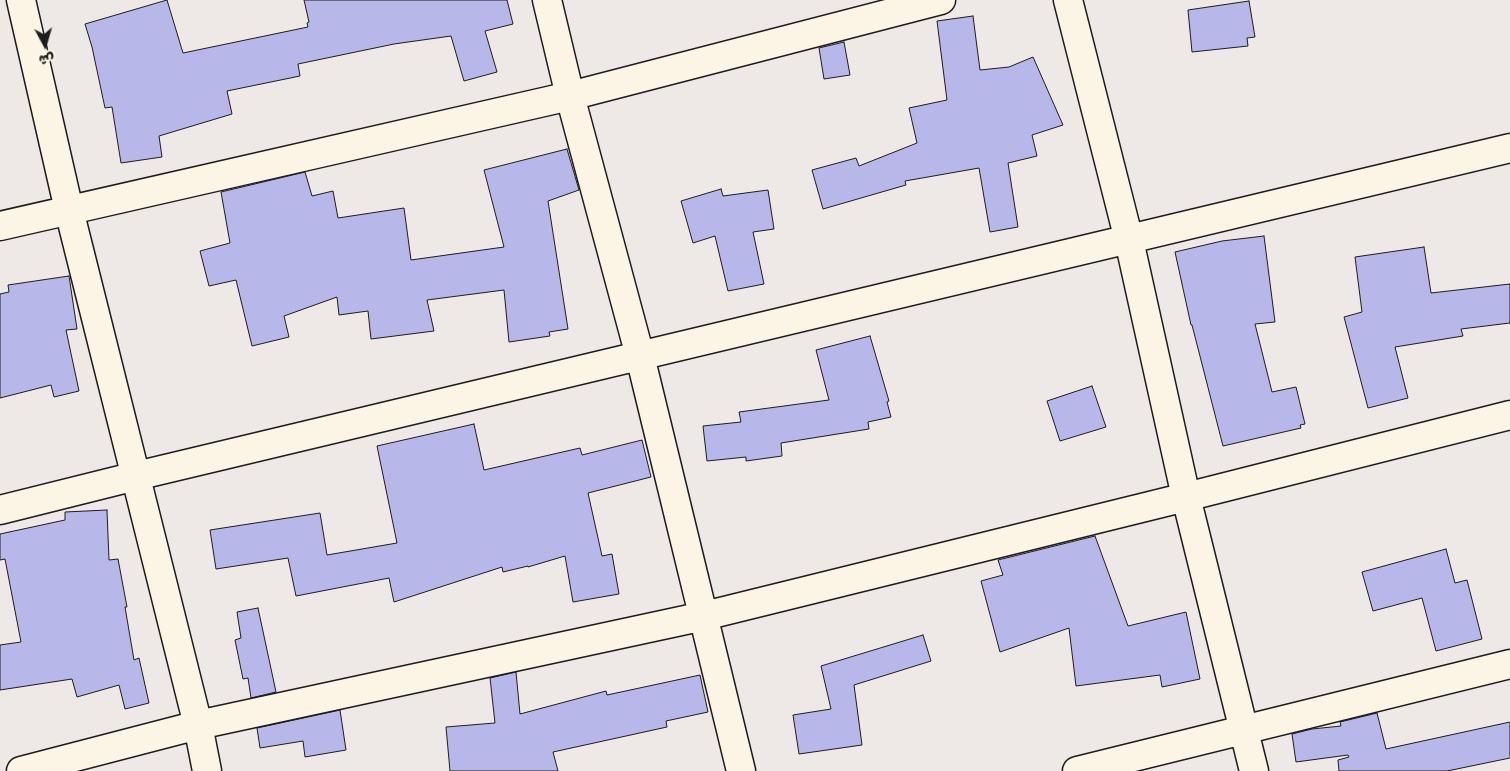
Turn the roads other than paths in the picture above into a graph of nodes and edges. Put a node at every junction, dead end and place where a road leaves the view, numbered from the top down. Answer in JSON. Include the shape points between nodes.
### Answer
{"nodes":[{"id":1,"x":21,"y":0,"type":"edge"},
{"id":2,"x":547,"y":0,"type":"edge"},
{"id":3,"x":941,"y":0,"type":"edge"},
{"id":4,"x":1068,"y":0,"type":"edge"},
{"id":5,"x":570,"y":96,"type":"junction"},
{"id":6,"x":1510,"y":148,"type":"edge"},
{"id":7,"x":69,"y":210,"type":"junction"},
{"id":8,"x":0,"y":226,"type":"edge"},
{"id":9,"x":1129,"y":240,"type":"junction"},
{"id":10,"x":640,"y":356,"type":"junction"},
{"id":11,"x":1510,"y":415,"type":"edge"},
{"id":12,"x":136,"y":476,"type":"junction"},
{"id":13,"x":1186,"y":497,"type":"junction"},
{"id":14,"x":0,"y":510,"type":"edge"},
{"id":15,"x":704,"y":616,"type":"junction"},
{"id":16,"x":1510,"y":664,"type":"edge"},
{"id":17,"x":198,"y":725,"type":"junction"},
{"id":18,"x":1244,"y":731,"type":"junction"},
{"id":19,"x":21,"y":771,"type":"edge"},
{"id":20,"x":207,"y":771,"type":"edge"},
{"id":21,"x":741,"y":771,"type":"edge"},
{"id":22,"x":1077,"y":771,"type":"edge"},
{"id":23,"x":1254,"y":771,"type":"edge"}],
"edges":[{"from":1,"to":7,"type":"street"},
{"from":2,"to":5,"type":"street"},
{"from":3,"to":5,"type":"street"},
{"from":4,"to":9,"type":"street"},
{"from":5,"to":7,"type":"street"},
{"from":5,"to":10,"type":"street"},
{"from":6,"to":9,"type":"street"},
{"from":7,"to":8,"type":"street"},
{"from":7,"to":12,"type":"street"},
{"from":9,"to":10,"type":"street"},
{"from":9,"to":13,"type":"street"},
{"from":10,"to":12,"type":"street"},
{"from":10,"to":15,"type":"street"},
{"from":11,"to":13,"type":"street"},
{"from":12,"to":14,"type":"street"},
{"from":12,"to":17,"type":"street"},
{"from":13,"to":15,"type":"street"},
{"from":13,"to":18,"type":"street"},
{"from":15,"to":17,"type":"street"},
{"from":15,"to":21,"type":"street"},
{"from":16,"to":18,"type":"street"},
{"from":17,"to":19,"type":"street"},
{"from":17,"to":20,"type":"street"},
{"from":18,"to":22,"type":"street"},
{"from":18,"to":23,"type":"street"}]}
